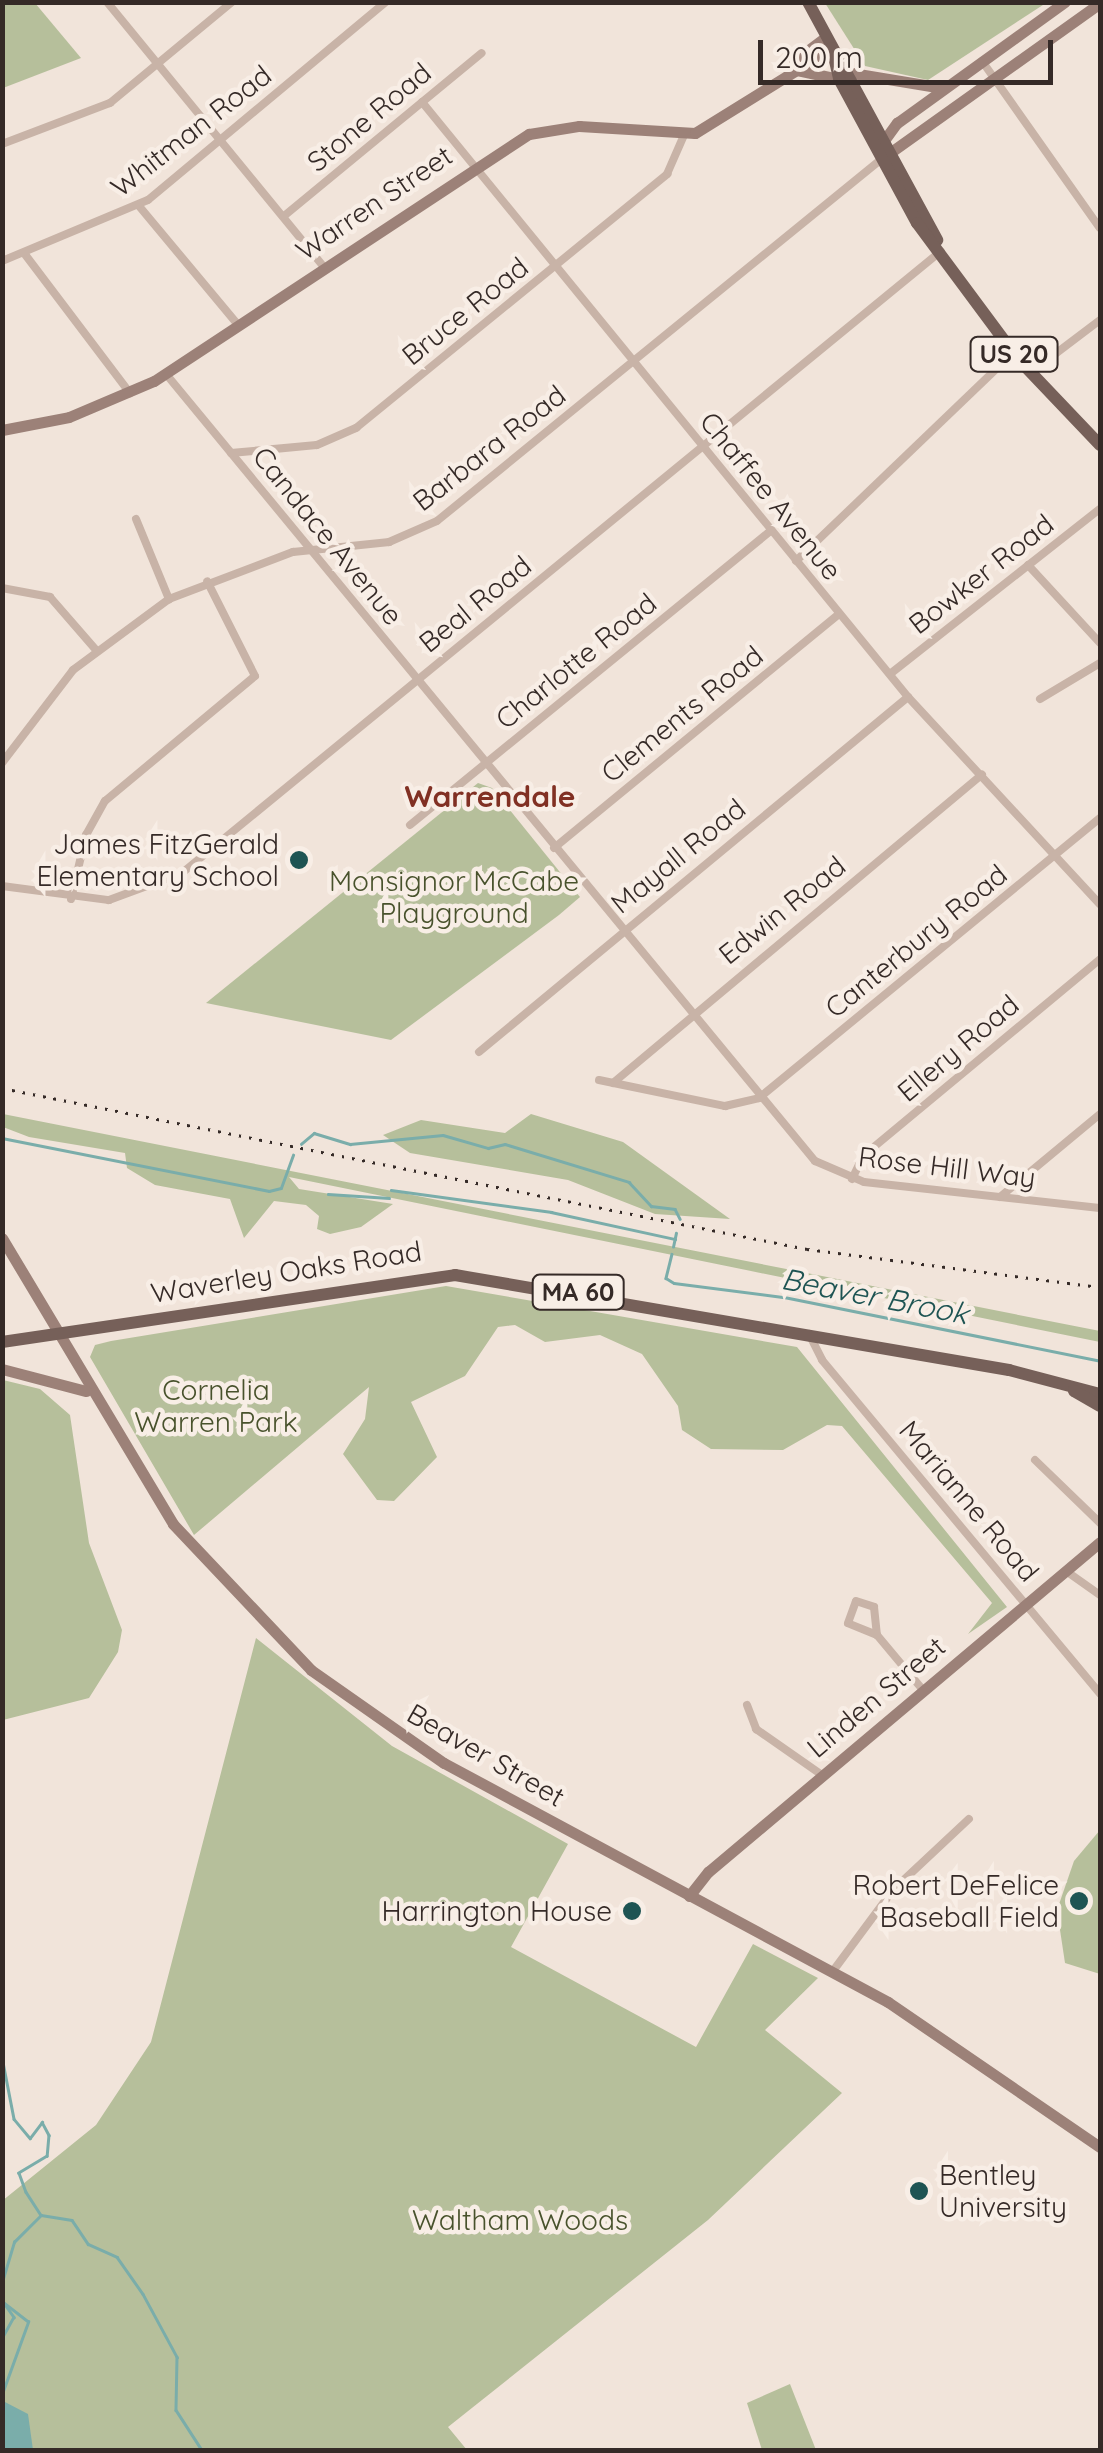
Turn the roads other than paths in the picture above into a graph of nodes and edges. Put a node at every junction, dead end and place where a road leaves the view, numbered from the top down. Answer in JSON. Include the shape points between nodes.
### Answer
{"nodes":[{"id":1,"x":108,"y":2,"type":"edge"},
{"id":2,"x":232,"y":2,"type":"edge"},
{"id":3,"x":386,"y":2,"type":"edge"},
{"id":4,"x":808,"y":2,"type":"edge"},
{"id":5,"x":1064,"y":2,"type":"edge"},
{"id":6,"x":1098,"y":6,"type":"edge"},
{"id":7,"x":829,"y":42,"type":"junction"},
{"id":8,"x":482,"y":52,"type":"dead end"},
{"id":9,"x":982,"y":62,"type":"junction"},
{"id":10,"x":158,"y":64,"type":"junction"},
{"id":11,"x":783,"y":72,"type":"junction"},
{"id":12,"x":846,"y":76,"type":"junction"},
{"id":13,"x":995,"y":78,"type":"junction"},
{"id":14,"x":947,"y":87,"type":"junction"},
{"id":15,"x":422,"y":102,"type":"junction"},
{"id":16,"x":684,"y":135,"type":"junction"},
{"id":17,"x":882,"y":138,"type":"junction"},
{"id":18,"x":221,"y":140,"type":"junction"},
{"id":19,"x":2,"y":144,"type":"edge"},
{"id":20,"x":885,"y":157,"type":"junction"},
{"id":21,"x":472,"y":167,"type":"junction"},
{"id":22,"x":139,"y":206,"type":"junction"},
{"id":23,"x":284,"y":216,"type":"junction"},
{"id":24,"x":1100,"y":228,"type":"edge"},
{"id":25,"x":942,"y":251,"type":"junction"},
{"id":26,"x":24,"y":253,"type":"junction"},
{"id":27,"x":2,"y":261,"type":"edge"},
{"id":28,"x":554,"y":267,"type":"junction"},
{"id":29,"x":324,"y":268,"type":"junction"},
{"id":30,"x":1100,"y":320,"type":"edge"},
{"id":31,"x":239,"y":326,"type":"junction"},
{"id":32,"x":1014,"y":353,"type":"junction"},
{"id":33,"x":632,"y":362,"type":"junction"},
{"id":34,"x":166,"y":374,"type":"junction"},
{"id":35,"x":1030,"y":374,"type":"junction"},
{"id":36,"x":130,"y":393,"type":"junction"},
{"id":37,"x":2,"y":430,"type":"edge"},
{"id":38,"x":1100,"y":445,"type":"edge"},
{"id":39,"x":702,"y":447,"type":"junction"},
{"id":40,"x":230,"y":453,"type":"junction"},
{"id":41,"x":1100,"y":509,"type":"edge"},
{"id":42,"x":136,"y":519,"type":"dead end"},
{"id":43,"x":771,"y":530,"type":"junction"},
{"id":44,"x":309,"y":550,"type":"junction"},
{"id":45,"x":796,"y":561,"type":"junction"},
{"id":46,"x":1028,"y":565,"type":"junction"},
{"id":47,"x":206,"y":581,"type":"junction"},
{"id":48,"x":2,"y":588,"type":"edge"},
{"id":49,"x":170,"y":599,"type":"junction"},
{"id":50,"x":839,"y":614,"type":"junction"},
{"id":51,"x":1100,"y":643,"type":"edge"},
{"id":52,"x":96,"y":650,"type":"junction"},
{"id":53,"x":1100,"y":663,"type":"edge"},
{"id":54,"x":890,"y":674,"type":"junction"},
{"id":55,"x":417,"y":680,"type":"junction"},
{"id":56,"x":908,"y":697,"type":"junction"},
{"id":57,"x":1040,"y":699,"type":"dead end"},
{"id":58,"x":2,"y":763,"type":"edge"},
{"id":59,"x":486,"y":764,"type":"junction"},
{"id":60,"x":982,"y":774,"type":"junction"},
{"id":61,"x":1100,"y":818,"type":"edge"},
{"id":62,"x":410,"y":825,"type":"dead end"},
{"id":63,"x":554,"y":848,"type":"junction"},
{"id":64,"x":1058,"y":853,"type":"junction"},
{"id":65,"x":2,"y":886,"type":"edge"},
{"id":66,"x":71,"y":899,"type":"junction"},
{"id":67,"x":1100,"y":904,"type":"edge"},
{"id":68,"x":622,"y":931,"type":"junction"},
{"id":69,"x":1100,"y":959,"type":"edge"},
{"id":70,"x":691,"y":1014,"type":"junction"},
{"id":71,"x":478,"y":1052,"type":"dead end"},
{"id":72,"x":599,"y":1080,"type":"dead end"},
{"id":73,"x":613,"y":1083,"type":"junction"},
{"id":74,"x":759,"y":1098,"type":"junction"},
{"id":75,"x":1100,"y":1114,"type":"edge"},
{"id":76,"x":852,"y":1179,"type":"junction"},
{"id":77,"x":999,"y":1197,"type":"junction"},
{"id":78,"x":1100,"y":1208,"type":"edge"},
{"id":79,"x":2,"y":1238,"type":"edge"},
{"id":80,"x":55,"y":1333,"type":"junction"},
{"id":81,"x":809,"y":1334,"type":"junction"},
{"id":82,"x":2,"y":1342,"type":"edge"},
{"id":83,"x":2,"y":1369,"type":"edge"},
{"id":84,"x":1049,"y":1379,"type":"junction"},
{"id":85,"x":1100,"y":1394,"type":"edge"},
{"id":86,"x":96,"y":1401,"type":"junction"},
{"id":87,"x":1100,"y":1406,"type":"edge"},
{"id":88,"x":1035,"y":1460,"type":"dead end"},
{"id":89,"x":1100,"y":1524,"type":"edge"},
{"id":90,"x":1100,"y":1542,"type":"edge"},
{"id":91,"x":1066,"y":1570,"type":"junction"},
{"id":92,"x":1100,"y":1595,"type":"edge"},
{"id":93,"x":1026,"y":1604,"type":"junction"},
{"id":94,"x":878,"y":1635,"type":"junction"},
{"id":95,"x":923,"y":1690,"type":"junction"},
{"id":96,"x":1100,"y":1694,"type":"edge"},
{"id":97,"x":747,"y":1705,"type":"dead end"},
{"id":98,"x":822,"y":1775,"type":"junction"},
{"id":99,"x":969,"y":1819,"type":"dead end"},
{"id":100,"x":689,"y":1896,"type":"junction"},
{"id":101,"x":833,"y":1971,"type":"junction"},
{"id":102,"x":1100,"y":2147,"type":"edge"}],
"edges":[{"from":1,"to":10,"type":"street"},
{"from":2,"to":10,"type":"street"},
{"from":3,"to":18,"type":"street","name":"Whitman Road"},
{"from":4,"to":7,"type":"main road","number":"US 20"},
{"from":5,"to":9,"type":"main road"},
{"from":6,"to":13,"type":"main road"},
{"from":7,"to":11,"type":"main road","name":"Warren Street"},
{"from":7,"to":12,"type":"main road","number":"US 20"},
{"from":8,"to":15,"type":"street","name":"Stone Road"},
{"from":9,"to":13,"type":"street"},
{"from":9,"to":14,"type":"main road"},
{"from":10,"to":18,"type":"street"},
{"from":10,"to":19,"type":"street","via":[[106,105]]},
{"from":11,"to":12,"type":"main road","via":[[816,69]]},
{"from":11,"to":16,"type":"main road","name":"Warren Street","via":[[714,125]]},
{"from":12,"to":14,"type":"main road","via":[[914,89]]},
{"from":12,"to":17,"type":"main road","number":"US 20"},
{"from":12,"to":20,"type":"main road","number":"US 20"},
{"from":13,"to":20,"type":"main road"},
{"from":13,"to":24,"type":"street"},
{"from":14,"to":17,"type":"main road"},
{"from":15,"to":21,"type":"street","name":"Chaffee Avenue"},
{"from":15,"to":23,"type":"street","name":"Stone Road"},
{"from":16,"to":21,"type":"main road","name":"Warren Street","via":[[554,128]]},
{"from":16,"to":28,"type":"street","name":"Bruce Road","via":[[673,168]]},
{"from":17,"to":20,"type":"main road","number":"US 20"},
{"from":18,"to":22,"type":"street","name":"Whitman Road"},
{"from":18,"to":23,"type":"street"},
{"from":20,"to":25,"type":"main road","number":"US 20"},
{"from":20,"to":33,"type":"street","name":"Barbara Road"},
{"from":21,"to":28,"type":"street","name":"Chaffee Avenue"},
{"from":21,"to":29,"type":"main road","name":"Warren Street"},
{"from":22,"to":26,"type":"street","name":"Whitman Road"},
{"from":22,"to":31,"type":"street"},
{"from":23,"to":29,"type":"street"},
{"from":25,"to":32,"type":"main road","number":"US 20"},
{"from":25,"to":39,"type":"street","name":"Beal Road"},
{"from":26,"to":27,"type":"street","name":"Whitman Road"},
{"from":26,"to":36,"type":"street"},
{"from":28,"to":33,"type":"street","name":"Chaffee Avenue"},
{"from":28,"to":40,"type":"street","name":"Bruce Road","via":[[356,428],[318,446]]},
{"from":29,"to":31,"type":"main road","name":"Warren Street"},
{"from":30,"to":35,"type":"street"},
{"from":31,"to":34,"type":"main road","name":"Warren Street"},
{"from":32,"to":35,"type":"main road","number":"US 20"},
{"from":32,"to":45,"type":"street"},
{"from":33,"to":39,"type":"street","name":"Chaffee Avenue"},
{"from":33,"to":44,"type":"street","name":"Barbara Road","via":[[430,525],[383,544]]},
{"from":34,"to":36,"type":"main road","name":"Warren Street"},
{"from":34,"to":40,"type":"street","name":"Candace Avenue"},
{"from":35,"to":38,"type":"main road","number":"US 20"},
{"from":36,"to":37,"type":"main road","name":"Warren Street","via":[[69,417]]},
{"from":39,"to":43,"type":"street","name":"Chaffee Avenue"},
{"from":39,"to":55,"type":"street","name":"Beal Road"},
{"from":40,"to":44,"type":"street","name":"Candace Avenue"},
{"from":41,"to":46,"type":"street","name":"Bowker Road"},
{"from":42,"to":49,"type":"street"},
{"from":43,"to":45,"type":"street","name":"Chaffee Avenue"},
{"from":43,"to":59,"type":"street","name":"Charlotte Road"},
{"from":44,"to":47,"type":"street","name":"Barbara Road"},
{"from":44,"to":55,"type":"street","name":"Candace Avenue"},
{"from":45,"to":50,"type":"street","name":"Chaffee Avenue"},
{"from":46,"to":51,"type":"street"},
{"from":46,"to":54,"type":"street","name":"Bowker Road"},
{"from":47,"to":49,"type":"street","name":"Barbara Road"},
{"from":47,"to":66,"type":"street","via":[[255,676],[105,801],[86,835]]},
{"from":48,"to":52,"type":"street","via":[[50,597]]},
{"from":49,"to":52,"type":"street","name":"Barbara Road"},
{"from":50,"to":54,"type":"street","name":"Chaffee Avenue"},
{"from":50,"to":63,"type":"street","name":"Clements Road"},
{"from":52,"to":58,"type":"street","name":"Barbara Road","via":[[48,698]]},
{"from":53,"to":57,"type":"street"},
{"from":54,"to":56,"type":"street","name":"Chaffee Avenue"},
{"from":55,"to":59,"type":"street","name":"Candace Avenue"},
{"from":55,"to":66,"type":"street","name":"Beal Road","via":[[176,877],[130,896]]},
{"from":56,"to":60,"type":"street","name":"Chaffee Avenue"},
{"from":56,"to":68,"type":"street","name":"Mayall Road"},
{"from":59,"to":62,"type":"street","name":"Charlotte Road"},
{"from":59,"to":63,"type":"street","name":"Candace Avenue"},
{"from":60,"to":64,"type":"street","name":"Chaffee Avenue"},
{"from":60,"to":70,"type":"street","name":"Edwin Road"},
{"from":61,"to":64,"type":"street","name":"Canterbury Road"},
{"from":63,"to":68,"type":"street","name":"Candace Avenue"},
{"from":64,"to":67,"type":"street","name":"Chaffee Avenue"},
{"from":64,"to":74,"type":"street","name":"Canterbury Road"},
{"from":65,"to":66,"type":"street","name":"Beal Road"},
{"from":68,"to":70,"type":"street","name":"Candace Avenue"},
{"from":68,"to":71,"type":"street","name":"Mayall Road"},
{"from":69,"to":76,"type":"street","name":"Ellery Road","via":[[864,1156]]},
{"from":70,"to":73,"type":"street","name":"Edwin Road"},
{"from":70,"to":74,"type":"street","name":"Candace Avenue"},
{"from":72,"to":73,"type":"street"},
{"from":73,"to":74,"type":"street","via":[[726,1106]]},
{"from":74,"to":76,"type":"street","name":"Rose Hill Way","via":[[816,1161]]},
{"from":75,"to":77,"type":"street"},
{"from":76,"to":77,"type":"street","name":"Rose Hill Way"},
{"from":77,"to":78,"type":"street","name":"Rose Hill Way"},
{"from":79,"to":80,"type":"main road","name":"Beaver Street"},
{"from":80,"to":81,"type":"main road","name":"Waverley Oaks Road","number":"MA 60","via":[[444,1274]]},
{"from":80,"to":82,"type":"main road","name":"Waverley Oaks Road","number":"MA 60"},
{"from":80,"to":86,"type":"main road","name":"Beaver Street"},
{"from":81,"to":84,"type":"main road","name":"Waverley Oaks Road","number":"MA 60"},
{"from":81,"to":93,"type":"street","name":"Marianne Road","via":[[826,1365]]},
{"from":83,"to":86,"type":"main road","via":[[70,1382]]},
{"from":84,"to":85,"type":"main road","name":"Waverley Oaks Road","number":"MA 60"},
{"from":84,"to":87,"type":"main road","name":"Waverley Oaks Road","number":"MA 60"},
{"from":86,"to":100,"type":"main road","name":"Beaver Street","via":[[189,1544],[311,1670],[418,1748]]},
{"from":88,"to":89,"type":"street"},
{"from":90,"to":91,"type":"main road","name":"Linden Street"},
{"from":91,"to":92,"type":"street"},
{"from":91,"to":93,"type":"main road","name":"Linden Street"},
{"from":93,"to":95,"type":"main road","name":"Linden Street"},
{"from":93,"to":96,"type":"street","name":"Marianne Road"},
{"from":94,"to":94,"type":"street","via":[[874,1607],[851,1604],[851,1627]]},
{"from":94,"to":95,"type":"street"},
{"from":95,"to":98,"type":"main road","name":"Linden Street"},
{"from":97,"to":98,"type":"street","via":[[756,1729]]},
{"from":98,"to":100,"type":"main road","name":"Linden Street"},
{"from":99,"to":101,"type":"street","via":[[892,1890]]},
{"from":100,"to":101,"type":"main road","name":"Beaver Street"},
{"from":101,"to":102,"type":"main road","name":"Beaver Street"}]}
